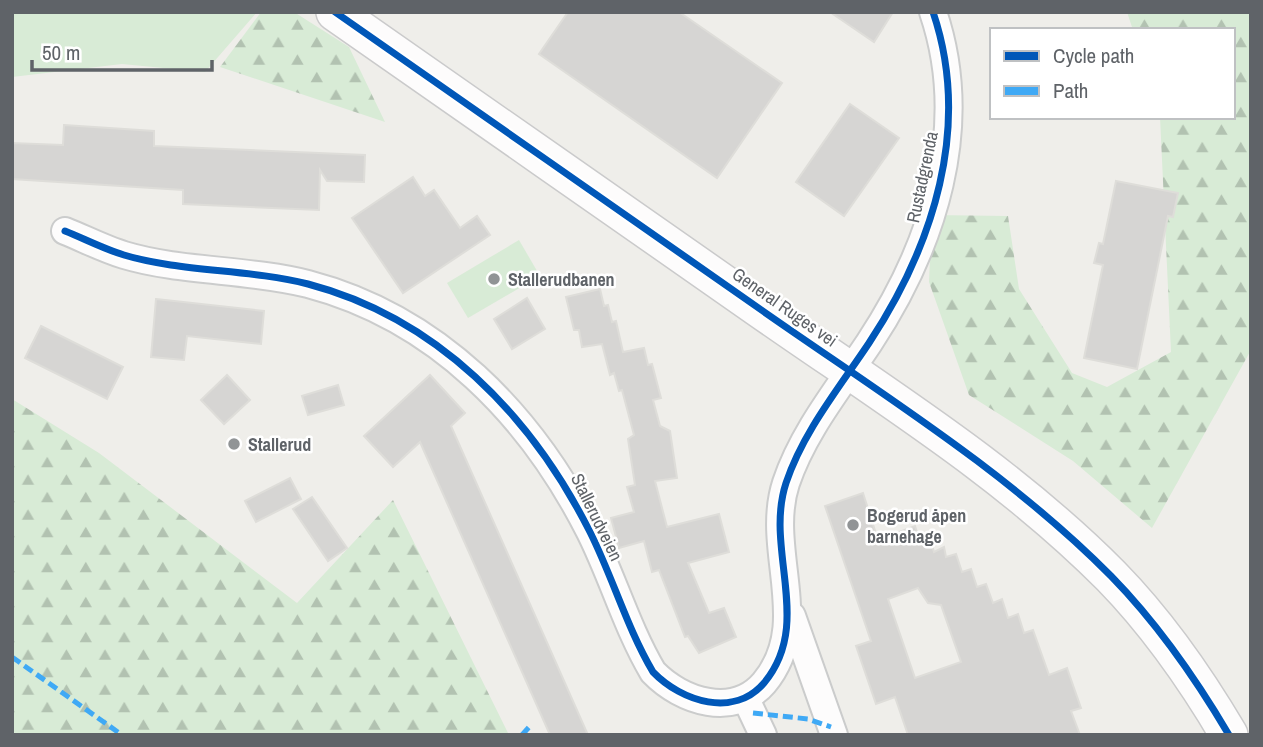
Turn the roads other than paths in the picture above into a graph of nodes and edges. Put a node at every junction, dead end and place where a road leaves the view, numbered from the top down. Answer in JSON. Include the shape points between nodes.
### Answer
{"nodes":[{"id":1,"x":335,"y":12,"type":"edge"},
{"id":2,"x":933,"y":12,"type":"edge"},
{"id":3,"x":65,"y":231,"type":"dead end"},
{"id":4,"x":849,"y":371,"type":"junction"},
{"id":5,"x":789,"y":608,"type":"junction"},
{"id":6,"x":746,"y":699,"type":"junction"},
{"id":7,"x":763,"y":735,"type":"edge"},
{"id":8,"x":834,"y":735,"type":"edge"},
{"id":9,"x":1229,"y":735,"type":"edge"}],
"edges":[{"from":1,"to":4,"type":"main road","name":"General Ruges vei"},
{"from":2,"to":4,"type":"street","name":"Rustadgrenda","via":[[949,94],[945,165],[928,229],[910,270]]},
{"from":3,"to":6,"type":"street","name":"Stallerudveien","via":[[124,255],[240,271],[329,290],[355,298],[432,339],[511,411],[558,473],[591,534],[653,672],[665,684],[696,699],[731,704]]},
{"from":4,"to":5,"type":"street","via":[[799,450],[784,490],[780,537]]},
{"from":4,"to":9,"type":"main road","name":"General Ruges vei","via":[[1008,484],[1094,559],[1170,647]]},
{"from":5,"to":6,"type":"street","via":[[783,651],[763,685]]},
{"from":5,"to":8,"type":"street"},
{"from":6,"to":7,"type":"street"}]}
